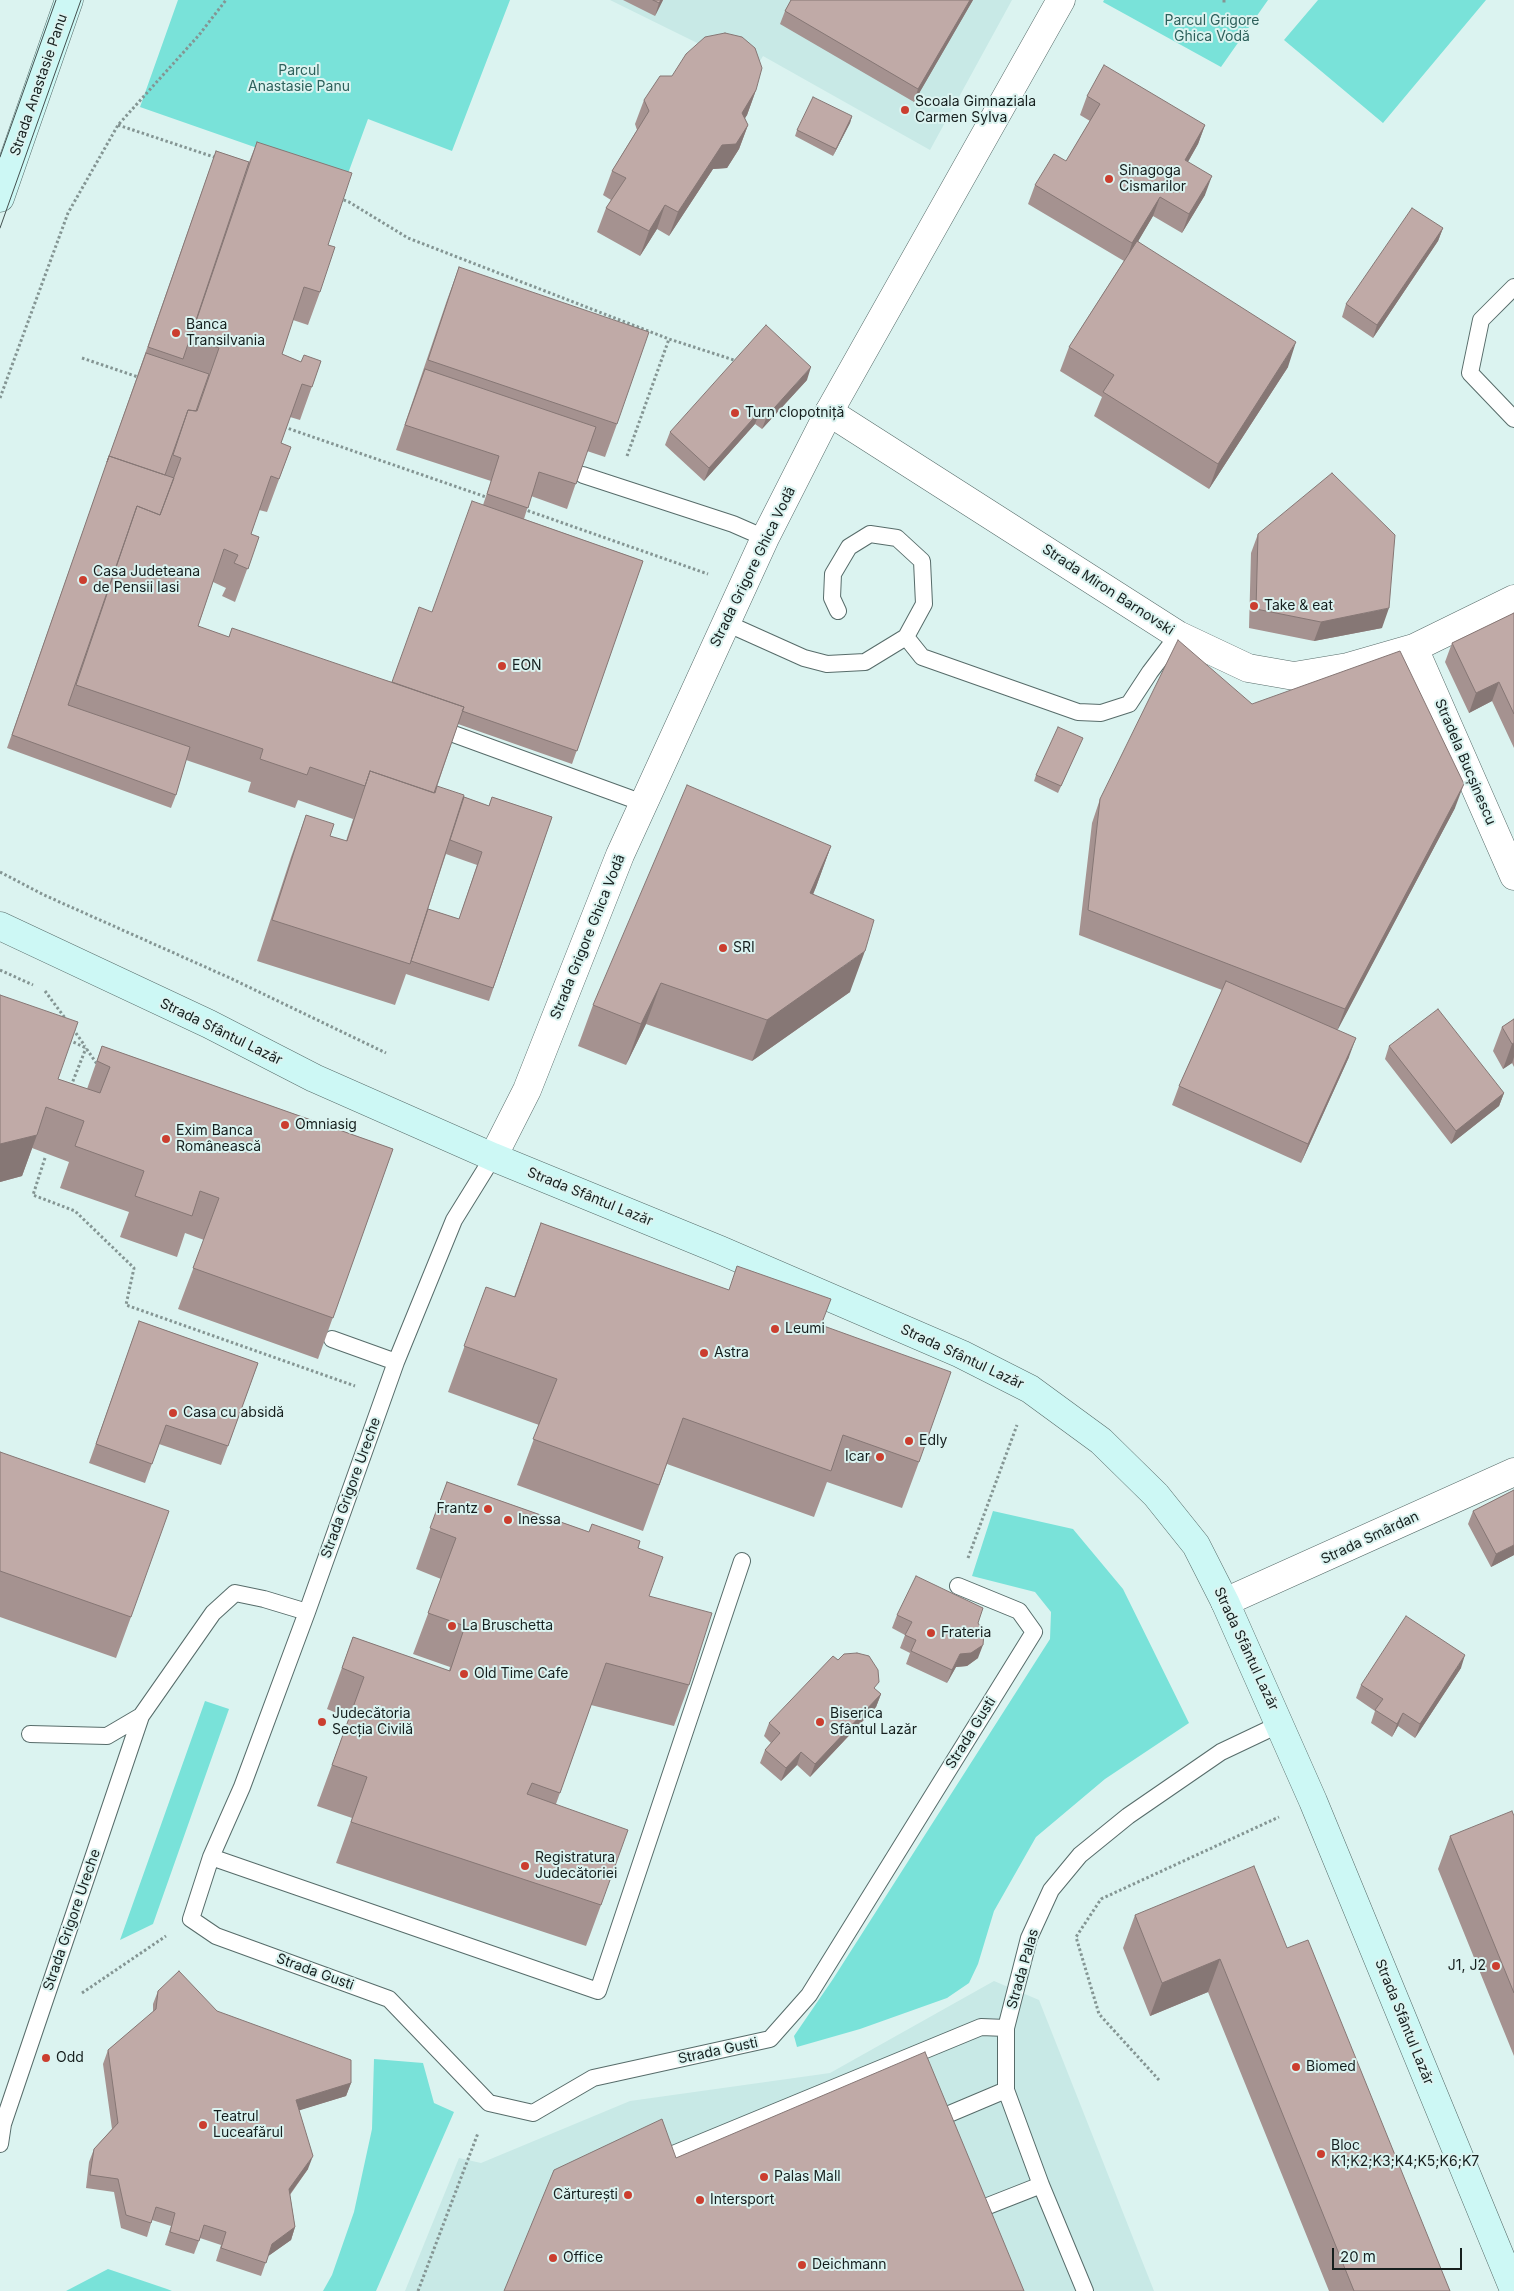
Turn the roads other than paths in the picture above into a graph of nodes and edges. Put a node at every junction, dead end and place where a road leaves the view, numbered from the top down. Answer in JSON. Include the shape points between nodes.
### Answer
{"nodes":[{"id":1,"x":68,"y":0,"type":"edge"},
{"id":2,"x":1061,"y":0,"type":"edge"},
{"id":3,"x":0,"y":198,"type":"edge"},
{"id":4,"x":1514,"y":288,"type":"edge"},
{"id":5,"x":829,"y":412,"type":"junction"},
{"id":6,"x":1514,"y":419,"type":"edge"},
{"id":7,"x":584,"y":475,"type":"edge"},
{"id":8,"x":766,"y":538,"type":"junction"},
{"id":9,"x":1514,"y":599,"type":"edge"},
{"id":10,"x":838,"y":610,"type":"dead end"},
{"id":11,"x":726,"y":623,"type":"junction"},
{"id":12,"x":1178,"y":636,"type":"junction"},
{"id":13,"x":906,"y":638,"type":"junction"},
{"id":14,"x":1414,"y":648,"type":"junction"},
{"id":15,"x":448,"y":732,"type":"edge"},
{"id":16,"x":643,"y":803,"type":"junction"},
{"id":17,"x":1514,"y":876,"type":"edge"},
{"id":18,"x":0,"y":926,"type":"edge"},
{"id":19,"x":493,"y":1158,"type":"junction"},
{"id":20,"x":332,"y":1339,"type":"edge"},
{"id":21,"x":396,"y":1362,"type":"junction"},
{"id":22,"x":1514,"y":1472,"type":"edge"},
{"id":23,"x":742,"y":1561,"type":"dead end"},
{"id":24,"x":958,"y":1586,"type":"road end"},
{"id":25,"x":1225,"y":1602,"type":"junction"},
{"id":26,"x":307,"y":1612,"type":"junction"},
{"id":27,"x":141,"y":1716,"type":"junction"},
{"id":28,"x":1280,"y":1724,"type":"junction"},
{"id":29,"x":30,"y":1734,"type":"dead end"},
{"id":30,"x":211,"y":1857,"type":"junction"},
{"id":31,"x":1006,"y":2028,"type":"junction"},
{"id":32,"x":1006,"y":2090,"type":"junction"},
{"id":33,"x":942,"y":2117,"type":"edge"},
{"id":34,"x":2,"y":2124,"type":"edge"},
{"id":35,"x":0,"y":2144,"type":"edge"},
{"id":36,"x":666,"y":2157,"type":"edge"},
{"id":37,"x":1041,"y":2185,"type":"junction"},
{"id":38,"x":980,"y":2208,"type":"edge"},
{"id":39,"x":1514,"y":2290,"type":"edge"},
{"id":40,"x":1085,"y":2291,"type":"edge"}],
"edges":[{"from":1,"to":3,"type":"main road","name":"Strada Anastasie Panu"},
{"from":2,"to":5,"type":"street","name":"Strada Grigore Ghica Vodă"},
{"from":4,"to":6,"type":"lane","via":[[1481,320],[1470,373]]},
{"from":5,"to":8,"type":"street","name":"Strada Grigore Ghica Vodă"},
{"from":5,"to":12,"type":"street","name":"Strada Miron Barnovski"},
{"from":7,"to":8,"type":"lane"},
{"from":8,"to":11,"type":"street","name":"Strada Grigore Ghica Vodă"},
{"from":9,"to":14,"type":"street","name":"Strada Miron Barnovski"},
{"from":10,"to":13,"type":"lane","via":[[832,598],[834,574],[849,547],[870,534],[897,538],[922,561],[924,604]]},
{"from":11,"to":13,"type":"lane","via":[[804,658],[827,664],[865,662]]},
{"from":11,"to":16,"type":"street","name":"Strada Grigore Ghica Vodă"},
{"from":12,"to":13,"type":"lane","via":[[1129,704],[1101,714],[1078,712],[922,657]]},
{"from":12,"to":14,"type":"street","name":"Strada Miron Barnovski","via":[[1248,668],[1294,676],[1348,667]]},
{"from":14,"to":17,"type":"street","name":"Stradela Bucșinescu"},
{"from":15,"to":16,"type":"lane"},
{"from":16,"to":19,"type":"street","name":"Strada Grigore Ghica Vodă","via":[[528,1090]]},
{"from":18,"to":19,"type":"main road","name":"Strada Sfântul Lazăr","via":[[210,1024],[314,1078]]},
{"from":19,"to":21,"type":"lane","name":"Strada Grigore Ureche","via":[[454,1220]]},
{"from":19,"to":25,"type":"main road","name":"Strada Sfântul Lazăr","via":[[720,1250],[961,1354],[1030,1389],[1101,1441],[1156,1495],[1196,1545]]},
{"from":20,"to":21,"type":"lane"},
{"from":21,"to":26,"type":"lane","name":"Strada Grigore Ureche"},
{"from":22,"to":25,"type":"street","name":"Strada Smârdan"},
{"from":23,"to":30,"type":"lane","via":[[598,1991]]},
{"from":24,"to":30,"type":"lane","name":"Strada Gusti","via":[[1020,1610],[1034,1632],[809,1995],[770,2040],[594,2078],[533,2113],[489,2103],[389,1999],[216,1936],[191,1919]]},
{"from":25,"to":28,"type":"main road","name":"Strada Sfântul Lazăr"},
{"from":26,"to":27,"type":"lane","name":"Strada Grigore Ureche","via":[[234,1593],[213,1613]]},
{"from":26,"to":30,"type":"lane","via":[[242,1787]]},
{"from":27,"to":29,"type":"lane","name":"Strada Grigore Ureche","via":[[107,1736]]},
{"from":27,"to":34,"type":"lane","name":"Strada Grigore Ureche"},
{"from":28,"to":31,"type":"lane","name":"Strada Palas","via":[[1221,1752],[1128,1816],[1080,1855],[1051,1890],[1029,1938]]},
{"from":28,"to":39,"type":"main road","name":"Strada Sfântul Lazăr"},
{"from":31,"to":32,"type":"lane","name":"Strada Palas"},
{"from":31,"to":36,"type":"lane","via":[[981,2028]]},
{"from":32,"to":33,"type":"lane"},
{"from":32,"to":37,"type":"lane","name":"Strada Palas"},
{"from":34,"to":35,"type":"lane","name":"Strada Grigore Ureche"},
{"from":37,"to":38,"type":"lane"},
{"from":37,"to":40,"type":"lane","name":"Strada Palas"}]}
